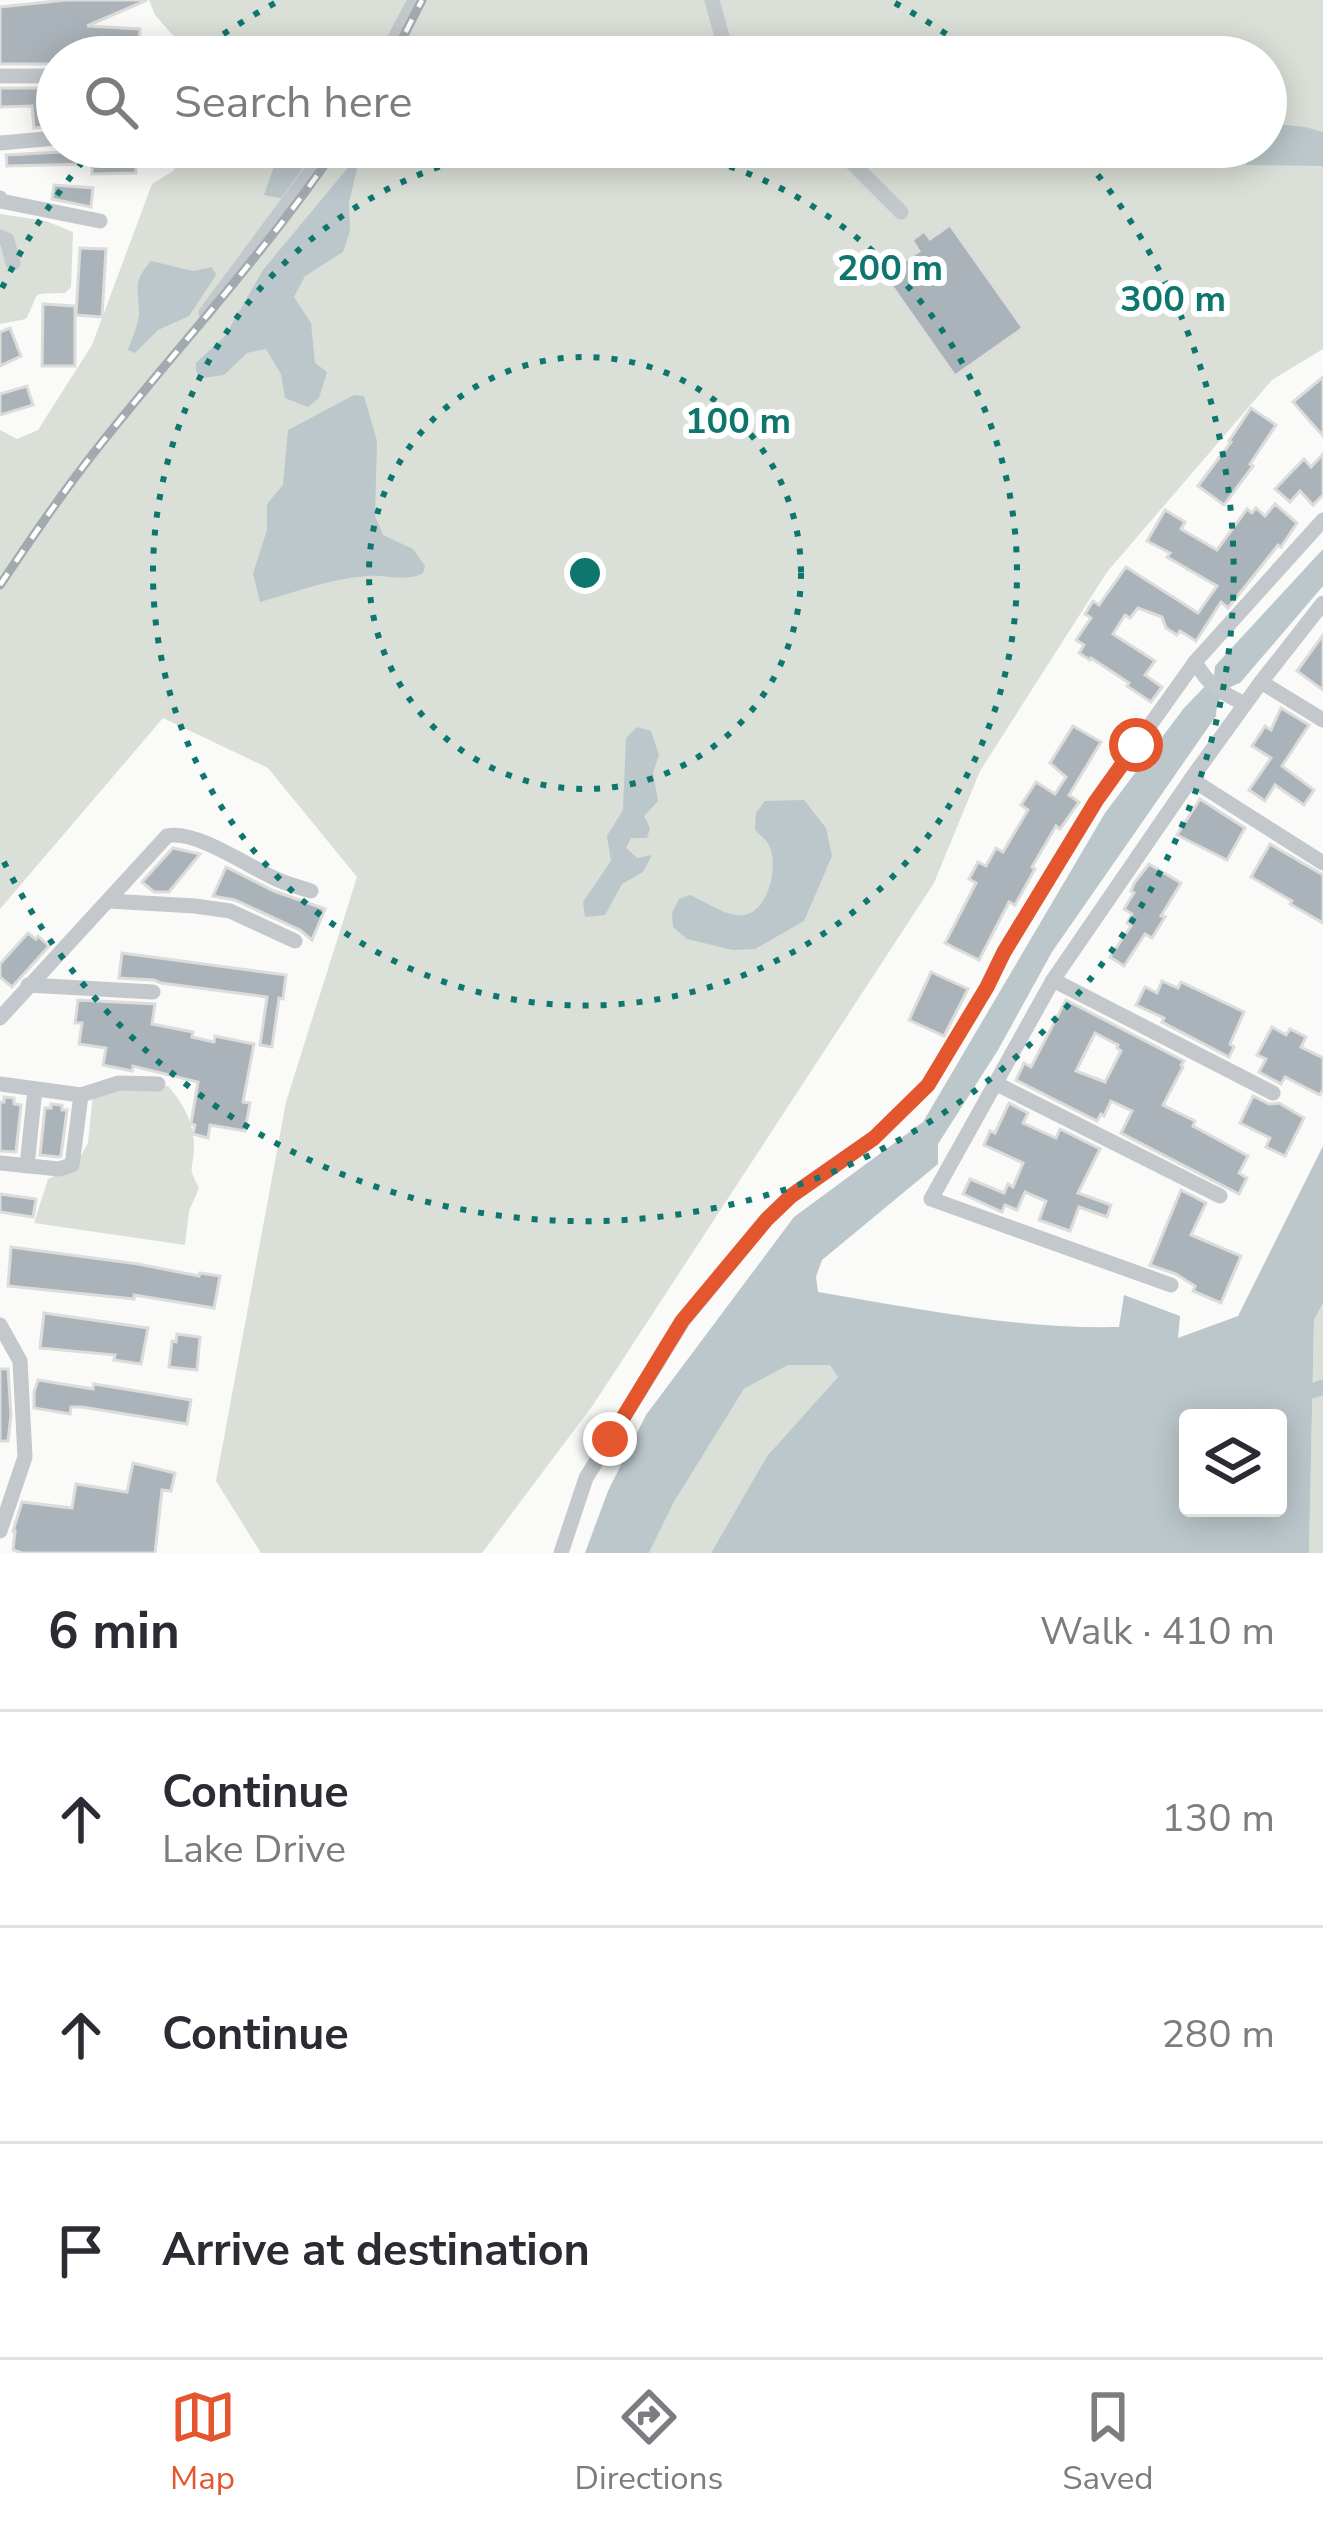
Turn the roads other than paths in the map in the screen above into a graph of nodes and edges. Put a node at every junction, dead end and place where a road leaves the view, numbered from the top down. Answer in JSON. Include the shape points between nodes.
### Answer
{"nodes":[{"id":1,"x":415,"y":0,"type":"edge"},
{"id":2,"x":712,"y":0,"type":"edge"},
{"id":3,"x":396,"y":36,"type":"edge"},
{"id":4,"x":722,"y":36,"type":"edge"},
{"id":5,"x":0,"y":76,"type":"edge"},
{"id":6,"x":36,"y":76,"type":"edge"},
{"id":7,"x":36,"y":140,"type":"edge"},
{"id":8,"x":0,"y":143,"type":"edge"},
{"id":9,"x":313,"y":168,"type":"edge"},
{"id":10,"x":857,"y":168,"type":"edge"},
{"id":11,"x":0,"y":198,"type":"edge"},
{"id":12,"x":901,"y":212,"type":"dead end"},
{"id":13,"x":100,"y":220,"type":"dead end"},
{"id":14,"x":0,"y":237,"type":"edge"},
{"id":15,"x":14,"y":263,"type":"dead end"},
{"id":16,"x":206,"y":313,"type":"dead end"},
{"id":17,"x":1323,"y":520,"type":"edge"},
{"id":18,"x":1323,"y":603,"type":"edge"},
{"id":19,"x":1195,"y":662,"type":"junction"},
{"id":20,"x":1261,"y":682,"type":"junction"},
{"id":21,"x":1245,"y":704,"type":"junction"},
{"id":22,"x":1323,"y":720,"type":"edge"},
{"id":23,"x":1191,"y":779,"type":"junction"},
{"id":24,"x":1323,"y":862,"type":"edge"},
{"id":25,"x":311,"y":891,"type":"dead end"},
{"id":26,"x":109,"y":901,"type":"junction"},
{"id":27,"x":295,"y":941,"type":"dead end"},
{"id":28,"x":1052,"y":980,"type":"junction"},
{"id":29,"x":28,"y":985,"type":"junction"},
{"id":30,"x":153,"y":992,"type":"dead end"},
{"id":31,"x":0,"y":1018,"type":"edge"},
{"id":32,"x":995,"y":1083,"type":"junction"},
{"id":33,"x":0,"y":1084,"type":"edge"},
{"id":34,"x":158,"y":1084,"type":"dead end"},
{"id":35,"x":35,"y":1089,"type":"junction"},
{"id":36,"x":1273,"y":1093,"type":"dead end"},
{"id":37,"x":81,"y":1095,"type":"junction"},
{"id":38,"x":0,"y":1162,"type":"edge"},
{"id":39,"x":27,"y":1166,"type":"junction"},
{"id":40,"x":1220,"y":1196,"type":"dead end"},
{"id":41,"x":1171,"y":1285,"type":"dead end"},
{"id":42,"x":0,"y":1324,"type":"edge"},
{"id":43,"x":0,"y":1531,"type":"edge"},
{"id":44,"x":560,"y":1553,"type":"edge"}],
"edges":[{"from":1,"to":3,"type":"street"},
{"from":2,"to":4,"type":"street"},
{"from":5,"to":6,"type":"street"},
{"from":7,"to":8,"type":"street"},
{"from":9,"to":16,"type":"street"},
{"from":10,"to":12,"type":"street"},
{"from":11,"to":13,"type":"street"},
{"from":14,"to":15,"type":"street"},
{"from":17,"to":19,"type":"street"},
{"from":18,"to":20,"type":"street"},
{"from":19,"to":21,"type":"street","via":[[1218,692]]},
{"from":19,"to":44,"type":"street","via":[[1096,801],[928,1085],[874,1138],[779,1208],[682,1321],[586,1478]]},
{"from":20,"to":21,"type":"street"},
{"from":20,"to":22,"type":"street"},
{"from":21,"to":23,"type":"street"},
{"from":23,"to":24,"type":"street"},
{"from":23,"to":28,"type":"street"},
{"from":25,"to":26,"type":"street","via":[[176,833]]},
{"from":26,"to":27,"type":"street","via":[[230,911]]},
{"from":26,"to":29,"type":"street"},
{"from":28,"to":32,"type":"street"},
{"from":28,"to":36,"type":"street"},
{"from":29,"to":30,"type":"street"},
{"from":29,"to":31,"type":"street"},
{"from":32,"to":40,"type":"street"},
{"from":32,"to":41,"type":"street","via":[[932,1199]]},
{"from":33,"to":35,"type":"street"},
{"from":34,"to":37,"type":"street","via":[[119,1083]]},
{"from":35,"to":37,"type":"street"},
{"from":35,"to":39,"type":"street"},
{"from":37,"to":39,"type":"street","via":[[72,1165]]},
{"from":38,"to":39,"type":"street"},
{"from":42,"to":43,"type":"street","via":[[20,1361],[26,1456]]}]}
